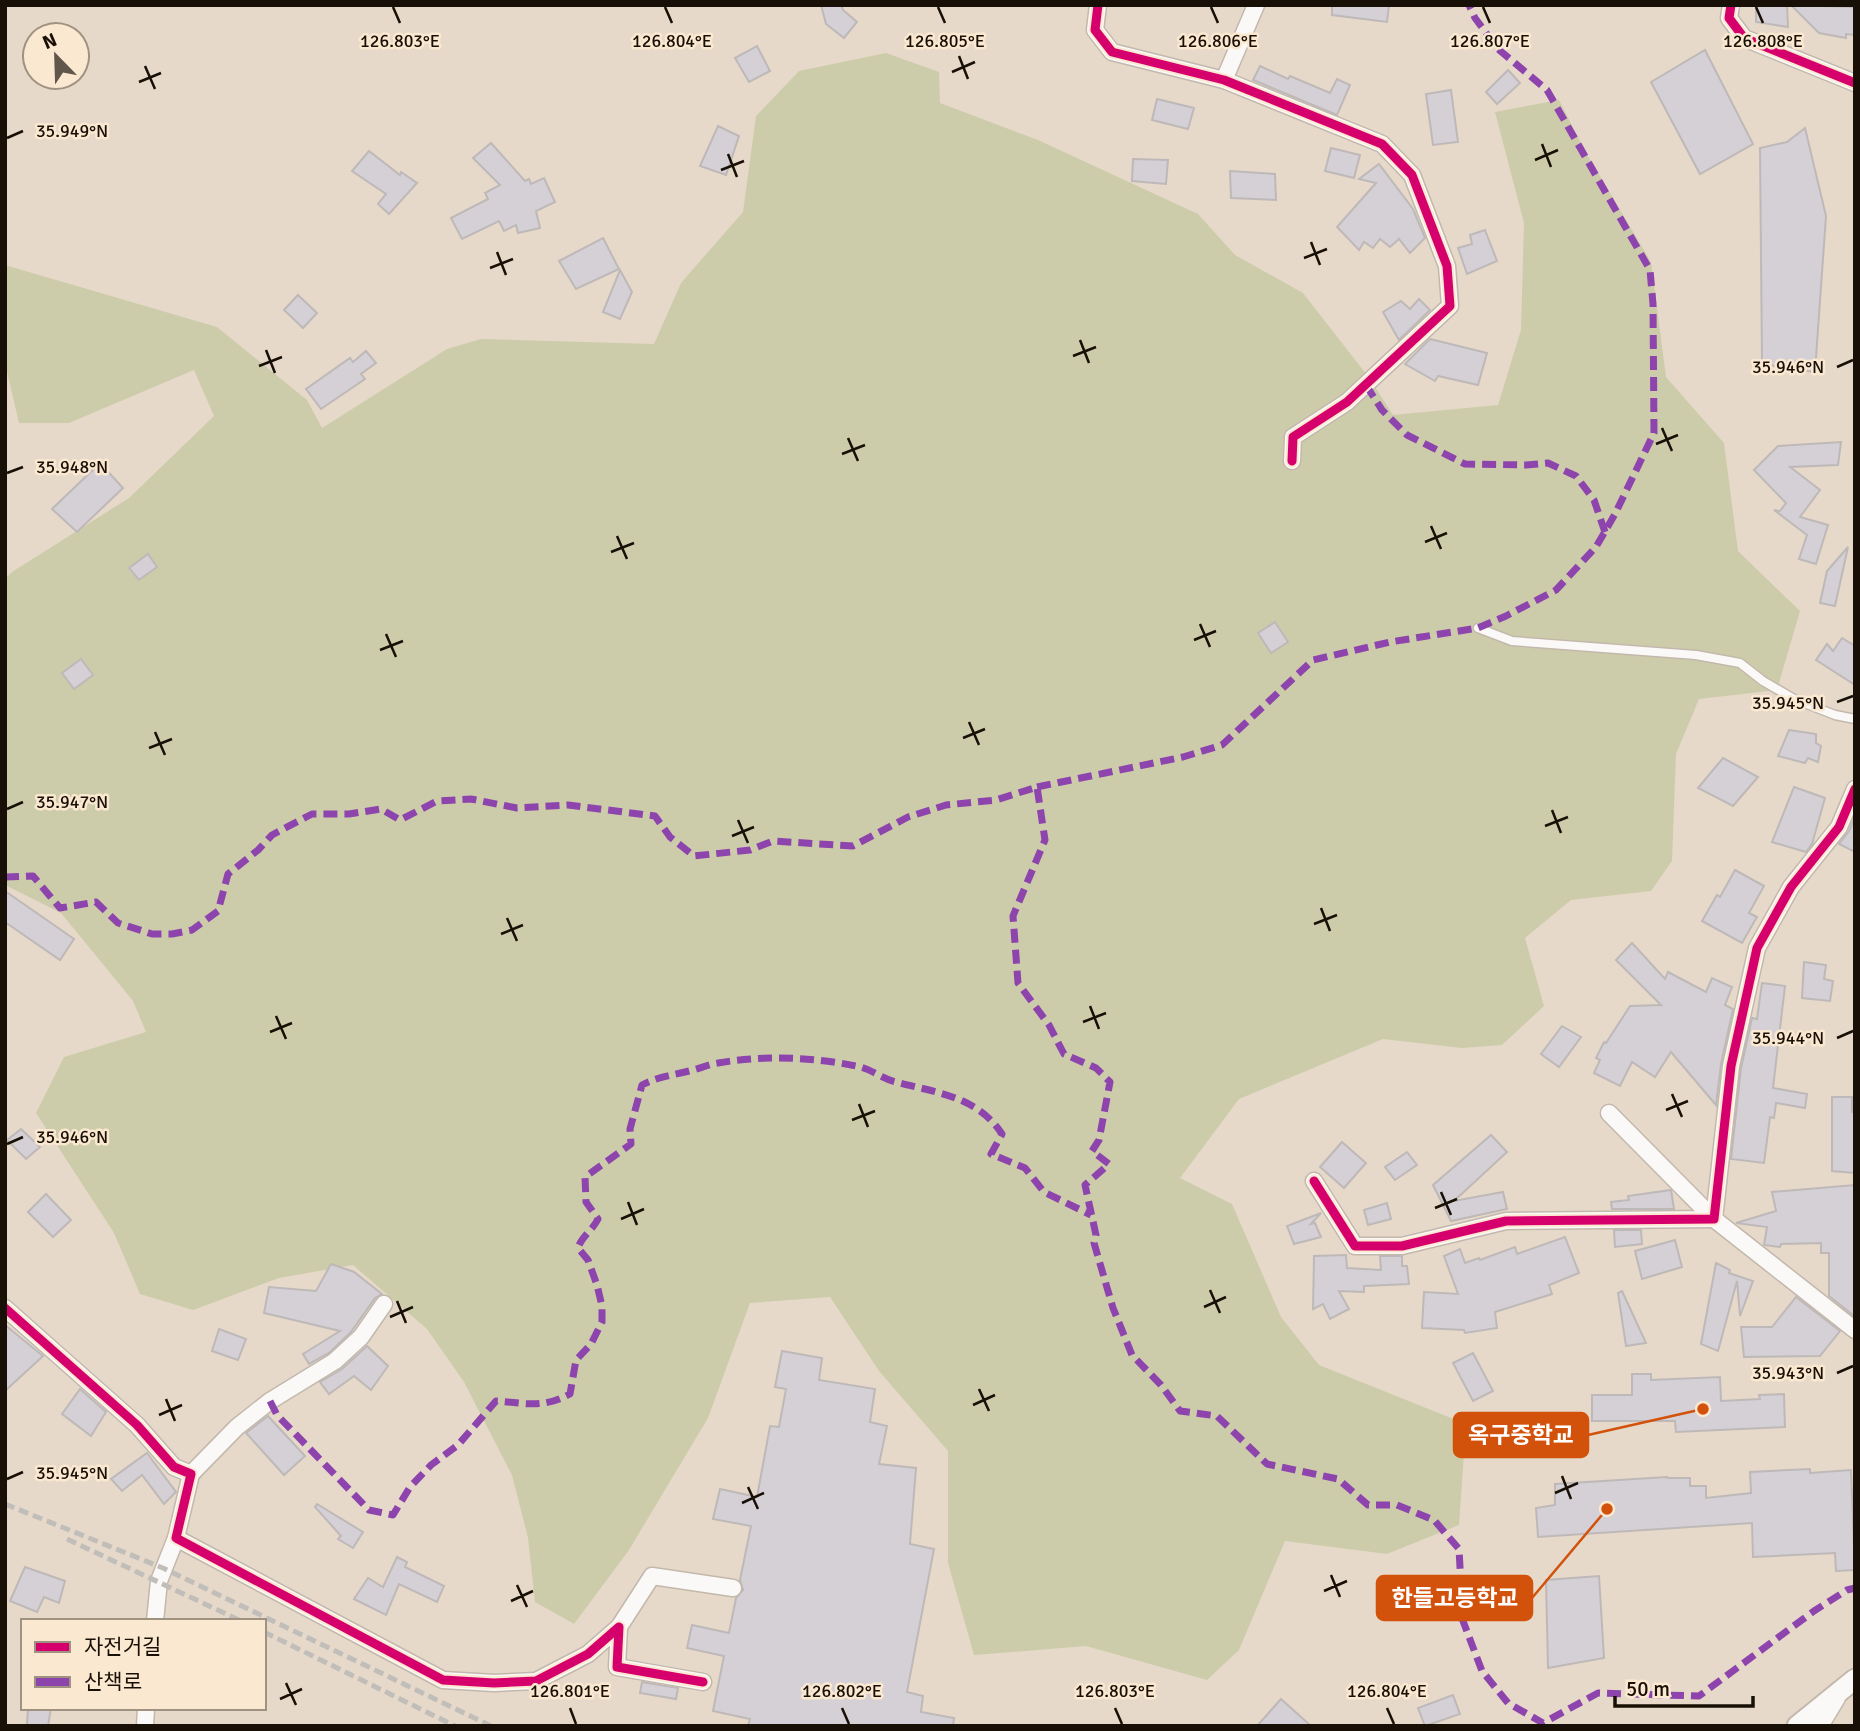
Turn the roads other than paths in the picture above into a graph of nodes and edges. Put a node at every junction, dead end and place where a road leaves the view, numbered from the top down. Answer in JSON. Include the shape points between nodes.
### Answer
{"nodes":[{"id":1,"x":1098,"y":5,"type":"edge"},
{"id":2,"x":1256,"y":5,"type":"edge"},
{"id":3,"x":1731,"y":5,"type":"edge"},
{"id":4,"x":1224,"y":80,"type":"junction"},
{"id":5,"x":1855,"y":83,"type":"edge"},
{"id":6,"x":1292,"y":461,"type":"dead end"},
{"id":7,"x":1478,"y":628,"type":"dead end"},
{"id":8,"x":1855,"y":719,"type":"edge"},
{"id":9,"x":1855,"y":789,"type":"edge"},
{"id":10,"x":1609,"y":1114,"type":"dead end"},
{"id":11,"x":1314,"y":1181,"type":"dead end"},
{"id":12,"x":1714,"y":1219,"type":"junction"},
{"id":13,"x":384,"y":1304,"type":"dead end"},
{"id":14,"x":5,"y":1308,"type":"edge"},
{"id":15,"x":1855,"y":1330,"type":"edge"},
{"id":16,"x":191,"y":1474,"type":"junction"},
{"id":17,"x":176,"y":1538,"type":"junction"},
{"id":18,"x":733,"y":1588,"type":"dead end"},
{"id":19,"x":155,"y":1619,"type":"edge"},
{"id":20,"x":619,"y":1627,"type":"junction"},
{"id":21,"x":703,"y":1682,"type":"dead end"},
{"id":22,"x":1848,"y":1685,"type":"edge"},
{"id":23,"x":1808,"y":1723,"type":"edge"}],
"edges":[{"from":1,"to":4,"type":"street","via":[[1096,30],[1112,52]]},
{"from":2,"to":4,"type":"street"},
{"from":3,"to":5,"type":"street","via":[[1729,18],[1744,38]]},
{"from":4,"to":6,"type":"street","via":[[1382,144],[1412,175],[1447,266],[1450,306],[1347,402],[1293,437]]},
{"from":7,"to":8,"type":"lane","via":[[1512,641],[1696,655],[1740,663],[1794,699]]},
{"from":9,"to":12,"type":"street","via":[[1839,827],[1791,887],[1758,948],[1731,1066]]},
{"from":10,"to":12,"type":"street"},
{"from":11,"to":12,"type":"street","via":[[1355,1246],[1402,1246],[1506,1221]]},
{"from":12,"to":15,"type":"street"},
{"from":13,"to":16,"type":"street","via":[[361,1337],[335,1362],[270,1401]]},
{"from":14,"to":16,"type":"street","via":[[137,1425],[174,1467]]},
{"from":16,"to":17,"type":"street"},
{"from":17,"to":19,"type":"street","via":[[159,1581]]},
{"from":17,"to":20,"type":"street","via":[[443,1680],[536,1681],[588,1654]]},
{"from":18,"to":20,"type":"street","via":[[652,1576]]},
{"from":20,"to":21,"type":"street","via":[[617,1667]]},
{"from":22,"to":23,"type":"street"}]}
